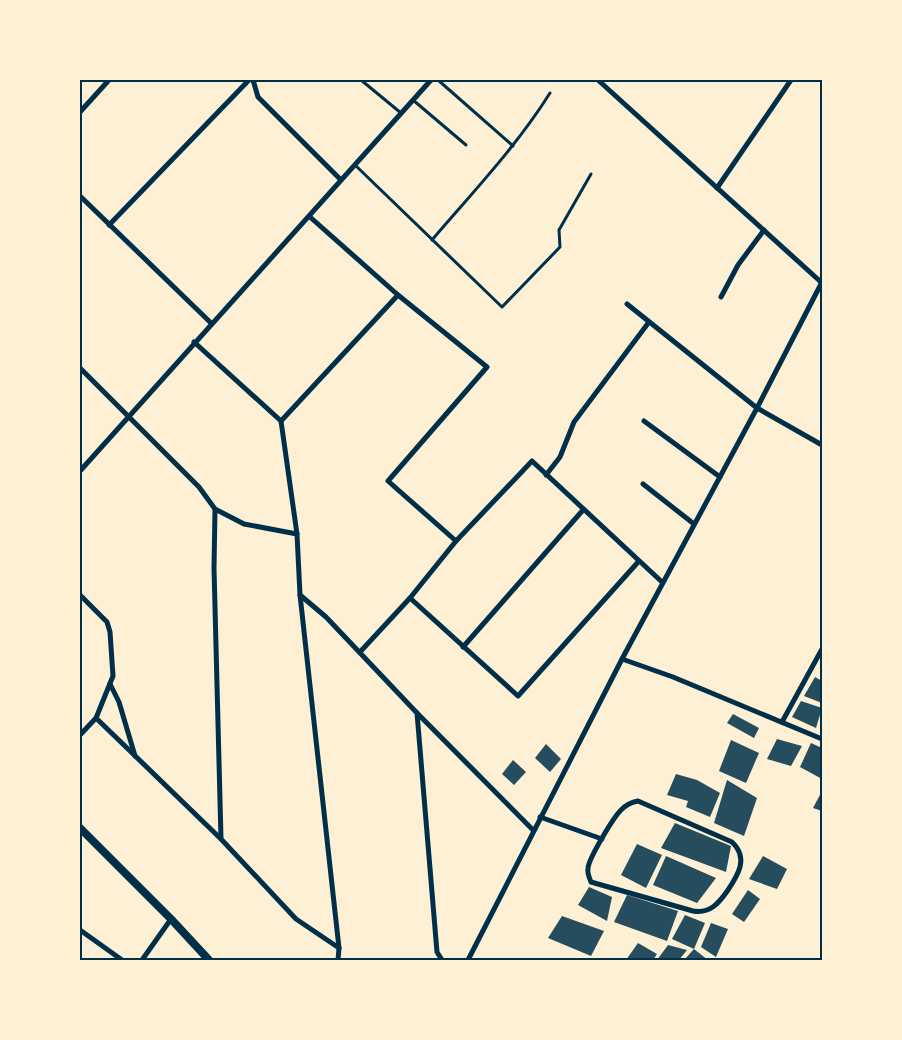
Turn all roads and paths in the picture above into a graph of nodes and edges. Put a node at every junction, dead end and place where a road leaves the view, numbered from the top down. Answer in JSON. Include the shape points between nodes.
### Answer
{"nodes":[{"id":1,"x":109,"y":80,"type":"edge"},
{"id":2,"x":251,"y":80,"type":"edge"},
{"id":3,"x":361,"y":80,"type":"edge"},
{"id":4,"x":431,"y":80,"type":"edge"},
{"id":5,"x":438,"y":80,"type":"edge"},
{"id":6,"x":598,"y":80,"type":"edge"},
{"id":7,"x":791,"y":80,"type":"edge"},
{"id":8,"x":550,"y":93,"type":"dead end"},
{"id":9,"x":413,"y":100,"type":"junction"},
{"id":10,"x":80,"y":112,"type":"edge"},
{"id":11,"x":401,"y":113,"type":"junction"},
{"id":12,"x":466,"y":145,"type":"dead end"},
{"id":13,"x":513,"y":146,"type":"junction"},
{"id":14,"x":355,"y":165,"type":"junction"},
{"id":15,"x":591,"y":174,"type":"dead end"},
{"id":16,"x":340,"y":180,"type":"junction"},
{"id":17,"x":717,"y":188,"type":"junction"},
{"id":18,"x":80,"y":196,"type":"edge"},
{"id":19,"x":310,"y":217,"type":"junction"},
{"id":20,"x":110,"y":225,"type":"junction"},
{"id":21,"x":764,"y":230,"type":"junction"},
{"id":22,"x":432,"y":240,"type":"junction"},
{"id":23,"x":822,"y":282,"type":"edge"},
{"id":24,"x":398,"y":295,"type":"junction"},
{"id":25,"x":721,"y":297,"type":"dead end"},
{"id":26,"x":627,"y":304,"type":"dead end"},
{"id":27,"x":649,"y":322,"type":"junction"},
{"id":28,"x":212,"y":323,"type":"junction"},
{"id":29,"x":194,"y":342,"type":"junction"},
{"id":30,"x":80,"y":368,"type":"edge"},
{"id":31,"x":757,"y":408,"type":"junction"},
{"id":32,"x":129,"y":417,"type":"junction"},
{"id":33,"x":281,"y":421,"type":"junction"},
{"id":34,"x":644,"y":421,"type":"dead end"},
{"id":35,"x":822,"y":445,"type":"edge"},
{"id":36,"x":80,"y":471,"type":"edge"},
{"id":37,"x":546,"y":475,"type":"junction"},
{"id":38,"x":720,"y":477,"type":"junction"},
{"id":39,"x":643,"y":484,"type":"dead end"},
{"id":40,"x":215,"y":509,"type":"junction"},
{"id":41,"x":583,"y":510,"type":"junction"},
{"id":42,"x":694,"y":524,"type":"junction"},
{"id":43,"x":297,"y":534,"type":"junction"},
{"id":44,"x":456,"y":541,"type":"junction"},
{"id":45,"x":639,"y":561,"type":"junction"},
{"id":46,"x":662,"y":582,"type":"junction"},
{"id":47,"x":80,"y":595,"type":"edge"},
{"id":48,"x":300,"y":596,"type":"junction"},
{"id":49,"x":410,"y":598,"type":"junction"},
{"id":50,"x":463,"y":647,"type":"junction"},
{"id":51,"x":822,"y":649,"type":"edge"},
{"id":52,"x":360,"y":652,"type":"junction"},
{"id":53,"x":622,"y":659,"type":"junction"},
{"id":54,"x":110,"y":684,"type":"junction"},
{"id":55,"x":417,"y":713,"type":"junction"},
{"id":56,"x":96,"y":718,"type":"junction"},
{"id":57,"x":782,"y":722,"type":"junction"},
{"id":58,"x":80,"y":735,"type":"edge"},
{"id":59,"x":822,"y":739,"type":"edge"},
{"id":60,"x":136,"y":757,"type":"junction"},
{"id":61,"x":540,"y":817,"type":"junction"},
{"id":62,"x":80,"y":828,"type":"edge"},
{"id":63,"x":533,"y":830,"type":"junction"},
{"id":64,"x":602,"y":838,"type":"junction"},
{"id":65,"x":221,"y":839,"type":"junction"},
{"id":66,"x":171,"y":919,"type":"junction"},
{"id":67,"x":80,"y":930,"type":"edge"},
{"id":68,"x":339,"y":948,"type":"junction"},
{"id":69,"x":122,"y":960,"type":"edge"},
{"id":70,"x":142,"y":960,"type":"edge"},
{"id":71,"x":209,"y":960,"type":"edge"},
{"id":72,"x":338,"y":960,"type":"edge"},
{"id":73,"x":442,"y":960,"type":"edge"},
{"id":74,"x":468,"y":960,"type":"edge"}],
"edges":[{"from":1,"to":10,"type":"street"},
{"from":2,"to":16,"type":"street","via":[[258,97]]},
{"from":2,"to":20,"type":"street"},
{"from":3,"to":11,"type":"lane"},
{"from":4,"to":9,"type":"street"},
{"from":5,"to":13,"type":"lane"},
{"from":6,"to":17,"type":"street"},
{"from":7,"to":17,"type":"street"},
{"from":8,"to":13,"type":"lane"},
{"from":9,"to":11,"type":"street"},
{"from":9,"to":12,"type":"lane"},
{"from":11,"to":14,"type":"street"},
{"from":13,"to":22,"type":"lane"},
{"from":14,"to":16,"type":"street"},
{"from":14,"to":22,"type":"lane"},
{"from":15,"to":22,"type":"lane","via":[[559,230],[560,247],[502,307]]},
{"from":16,"to":19,"type":"street"},
{"from":17,"to":21,"type":"street"},
{"from":18,"to":20,"type":"street"},
{"from":19,"to":24,"type":"street"},
{"from":19,"to":28,"type":"street"},
{"from":20,"to":28,"type":"street"},
{"from":21,"to":23,"type":"street"},
{"from":21,"to":25,"type":"street"},
{"from":23,"to":31,"type":"street"},
{"from":24,"to":33,"type":"street"},
{"from":24,"to":44,"type":"street","via":[[487,367],[388,481]]},
{"from":26,"to":27,"type":"street"},
{"from":27,"to":31,"type":"street"},
{"from":27,"to":37,"type":"street","via":[[574,422],[560,457]]},
{"from":28,"to":29,"type":"street"},
{"from":29,"to":32,"type":"street"},
{"from":29,"to":33,"type":"street"},
{"from":30,"to":32,"type":"street"},
{"from":31,"to":35,"type":"street"},
{"from":31,"to":38,"type":"street"},
{"from":32,"to":36,"type":"street"},
{"from":32,"to":40,"type":"street","via":[[200,487]]},
{"from":33,"to":43,"type":"street"},
{"from":34,"to":38,"type":"street"},
{"from":37,"to":41,"type":"street"},
{"from":37,"to":44,"type":"street","via":[[532,461]]},
{"from":38,"to":42,"type":"street"},
{"from":39,"to":42,"type":"street"},
{"from":40,"to":43,"type":"street","via":[[244,524]]},
{"from":40,"to":65,"type":"street"},
{"from":41,"to":45,"type":"street"},
{"from":41,"to":50,"type":"street"},
{"from":42,"to":46,"type":"street"},
{"from":43,"to":48,"type":"street"},
{"from":44,"to":49,"type":"street"},
{"from":45,"to":46,"type":"street"},
{"from":45,"to":50,"type":"street","via":[[518,696]]},
{"from":46,"to":53,"type":"street"},
{"from":47,"to":54,"type":"street","via":[[107,622],[113,676]]},
{"from":48,"to":52,"type":"street"},
{"from":48,"to":68,"type":"street"},
{"from":49,"to":50,"type":"street"},
{"from":49,"to":52,"type":"street"},
{"from":51,"to":57,"type":"street"},
{"from":52,"to":55,"type":"street"},
{"from":53,"to":57,"type":"street"},
{"from":53,"to":61,"type":"street"},
{"from":54,"to":56,"type":"street"},
{"from":54,"to":60,"type":"street"},
{"from":55,"to":63,"type":"street"},
{"from":55,"to":73,"type":"street","via":[[437,952]]},
{"from":56,"to":58,"type":"street"},
{"from":56,"to":60,"type":"street"},
{"from":57,"to":59,"type":"street"},
{"from":60,"to":65,"type":"street"},
{"from":61,"to":63,"type":"street"},
{"from":61,"to":64,"type":"street"},
{"from":62,"to":66,"type":"main road"},
{"from":63,"to":74,"type":"street"},
{"from":64,"to":64,"type":"street","via":[[588,866],[591,882],[693,911],[707,911],[719,902],[740,871],[740,854],[732,842],[638,801],[620,811]]},
{"from":65,"to":68,"type":"street","via":[[296,919]]},
{"from":66,"to":70,"type":"street"},
{"from":66,"to":71,"type":"main road"},
{"from":67,"to":69,"type":"street"},
{"from":68,"to":72,"type":"street"}]}
